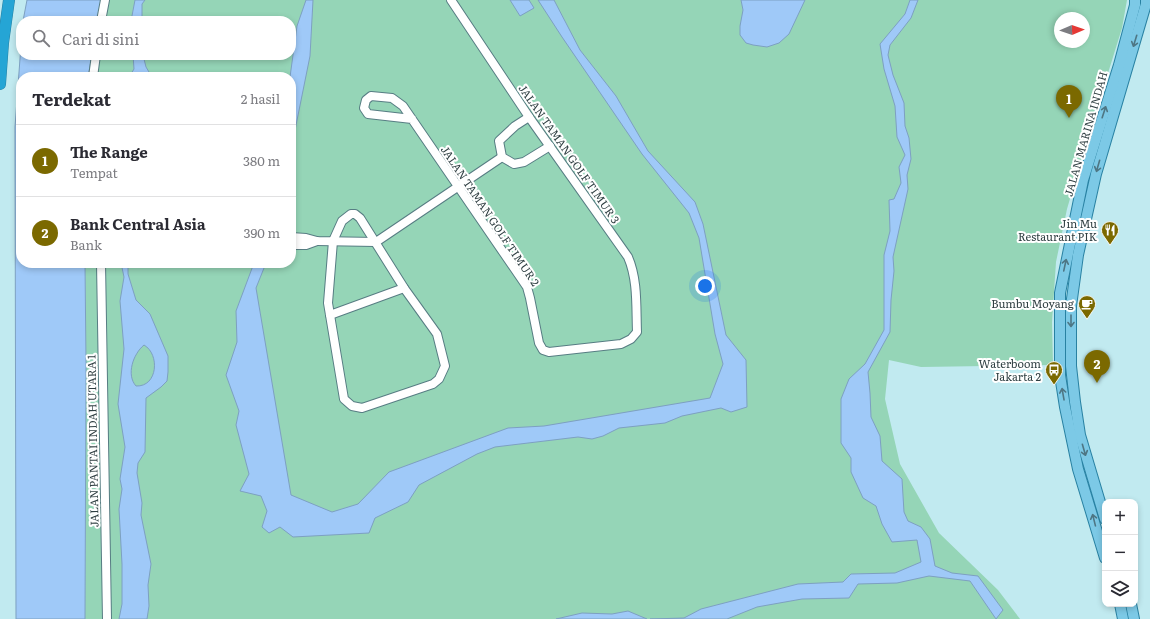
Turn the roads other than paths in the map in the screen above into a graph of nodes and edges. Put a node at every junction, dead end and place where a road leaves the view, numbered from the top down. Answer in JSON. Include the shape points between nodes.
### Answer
{"nodes":[{"id":1,"x":9,"y":0,"type":"edge"},
{"id":2,"x":104,"y":0,"type":"edge"},
{"id":3,"x":451,"y":0,"type":"edge"},
{"id":4,"x":1142,"y":2,"type":"edge"},
{"id":5,"x":102,"y":16,"type":"edge"},
{"id":6,"x":96,"y":60,"type":"edge"},
{"id":7,"x":94,"y":72,"type":"edge"},
{"id":8,"x":0,"y":84,"type":"edge"},
{"id":9,"x":529,"y":117,"type":"junction"},
{"id":10,"x":412,"y":119,"type":"junction"},
{"id":11,"x":550,"y":146,"type":"junction"},
{"id":12,"x":502,"y":157,"type":"junction"},
{"id":13,"x":458,"y":187,"type":"junction"},
{"id":14,"x":296,"y":237,"type":"edge"},
{"id":15,"x":316,"y":241,"type":"junction"},
{"id":16,"x":334,"y":241,"type":"junction"},
{"id":17,"x":376,"y":242,"type":"junction"},
{"id":18,"x":296,"y":245,"type":"edge"},
{"id":19,"x":101,"y":268,"type":"edge"},
{"id":20,"x":404,"y":288,"type":"junction"},
{"id":21,"x":330,"y":315,"type":"junction"},
{"id":22,"x":637,"y":332,"type":"joint"},
{"id":23,"x":1089,"y":466,"type":"junction"},
{"id":24,"x":1078,"y":469,"type":"junction"},
{"id":25,"x":1102,"y":509,"type":"edge"},
{"id":26,"x":1102,"y":548,"type":"edge"},
{"id":27,"x":1121,"y":607,"type":"edge"},
{"id":28,"x":1132,"y":607,"type":"edge"},
{"id":29,"x":1134,"y":618,"type":"edge"},
{"id":30,"x":107,"y":619,"type":"edge"},
{"id":31,"x":1123,"y":619,"type":"edge"}],
"edges":[{"from":1,"to":8,"type":"highway"},
{"from":2,"to":5,"type":"street"},
{"from":3,"to":9,"type":"street","name":"JALAN TAMAN GOLF TIMUR 3"},
{"from":4,"to":23,"type":"main road","name":"JALAN MARINA INDAH","one_way":true,"via":[[1096,174],[1078,255],[1071,306],[1071,366],[1075,402],[1080,435]]},
{"from":24,"to":4,"type":"main road","name":"JALAN MARINA INDAH","one_way":true,"via":[[1060,376],[1060,293],[1083,180],[1119,65]]},
{"from":6,"to":7,"type":"street"},
{"from":9,"to":11,"type":"street","name":"JALAN TAMAN GOLF TIMUR 3"},
{"from":9,"to":12,"type":"street","via":[[499,141]]},
{"from":10,"to":10,"type":"street","name":"JALAN TAMAN GOLF TIMUR 2","via":[[403,106],[392,98],[371,96],[366,100],[364,108],[368,114]]},
{"from":10,"to":13,"type":"street","name":"JALAN TAMAN GOLF TIMUR 2"},
{"from":11,"to":12,"type":"street","via":[[524,162],[514,164]]},
{"from":11,"to":22,"type":"street","name":"JALAN TAMAN GOLF TIMUR 3","via":[[628,256],[634,277]]},
{"from":12,"to":13,"type":"street"},
{"from":13,"to":17,"type":"street"},
{"from":13,"to":22,"type":"street","name":"JALAN TAMAN GOLF TIMUR 2","via":[[527,287],[539,343],[543,350],[549,352],[621,344]]},
{"from":14,"to":15,"type":"street"},
{"from":15,"to":16,"type":"street"},
{"from":15,"to":18,"type":"street"},
{"from":16,"to":17,"type":"street"},
{"from":16,"to":17,"type":"street","via":[[342,221],[355,214]]},
{"from":16,"to":21,"type":"street","via":[[328,303]]},
{"from":17,"to":20,"type":"street"},
{"from":19,"to":30,"type":"street","name":"JALAN PANTAI INDAH UTARA 1"},
{"from":20,"to":21,"type":"street"},
{"from":20,"to":21,"type":"street","via":[[437,334],[445,366],[433,384],[362,408],[352,406],[344,398]]},
{"from":23,"to":24,"type":"main road"},
{"from":23,"to":25,"type":"main road","name":"JALAN MARINA INDAH"},
{"from":26,"to":24,"type":"main road","name":"JALAN MARINA INDAH","one_way":true},
{"from":27,"to":31,"type":"main road"},
{"from":28,"to":29,"type":"main road"}]}
